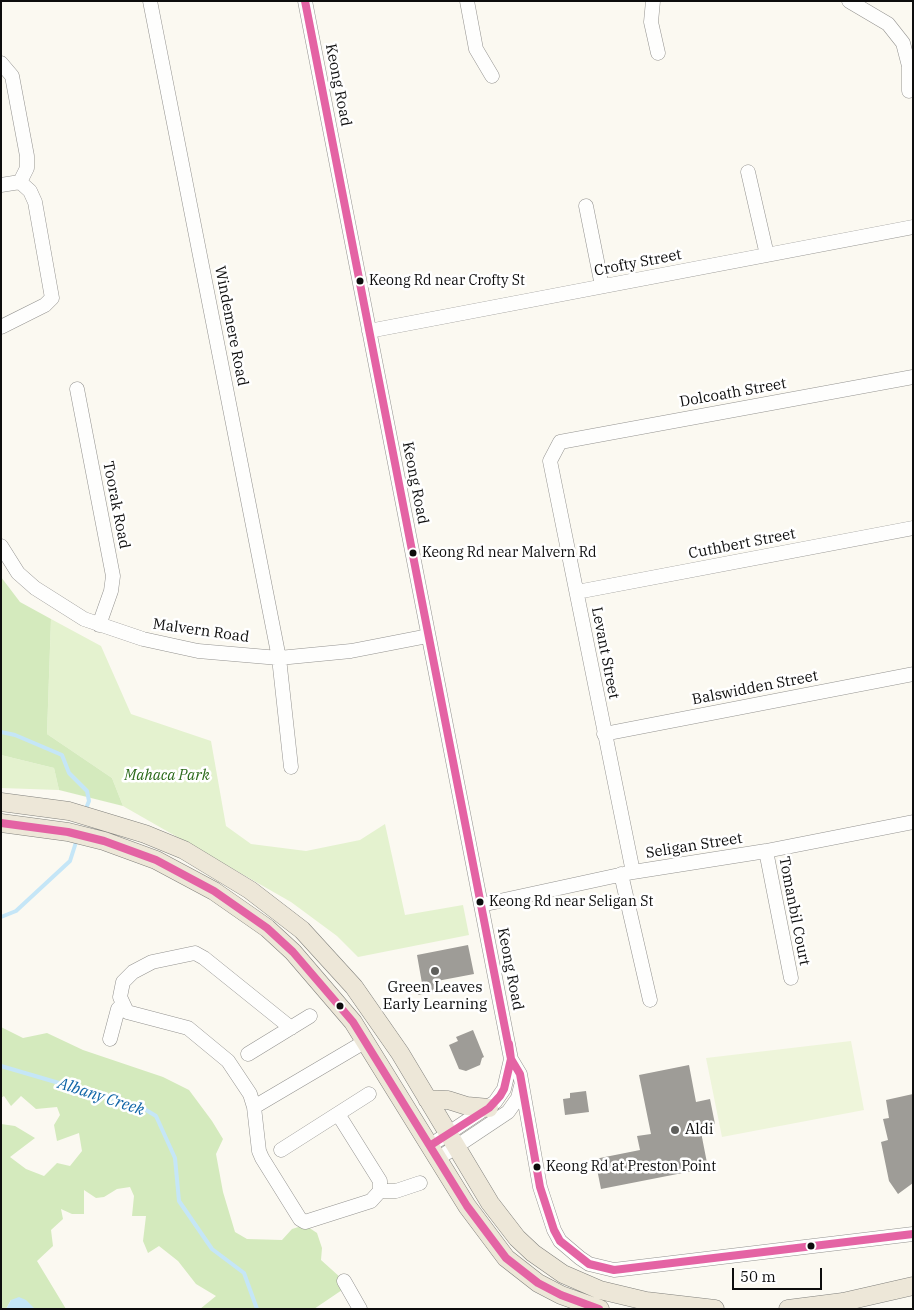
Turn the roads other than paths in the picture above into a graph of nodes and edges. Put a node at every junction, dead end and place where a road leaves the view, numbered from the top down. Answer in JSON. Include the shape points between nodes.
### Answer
{"nodes":[{"id":1,"x":150,"y":1,"type":"edge"},
{"id":2,"x":305,"y":1,"type":"edge"},
{"id":3,"x":467,"y":1,"type":"edge"},
{"id":4,"x":654,"y":1,"type":"edge"},
{"id":5,"x":849,"y":1,"type":"edge"},
{"id":6,"x":658,"y":52,"type":"dead end"},
{"id":7,"x":1,"y":63,"type":"edge"},
{"id":8,"x":492,"y":76,"type":"dead end"},
{"id":9,"x":909,"y":91,"type":"dead end"},
{"id":10,"x":748,"y":172,"type":"dead end"},
{"id":11,"x":20,"y":182,"type":"junction"},
{"id":12,"x":1,"y":185,"type":"edge"},
{"id":13,"x":586,"y":206,"type":"dead end"},
{"id":14,"x":913,"y":227,"type":"edge"},
{"id":15,"x":767,"y":255,"type":"junction"},
{"id":16,"x":602,"y":286,"type":"junction"},
{"id":17,"x":1,"y":327,"type":"edge"},
{"id":18,"x":369,"y":331,"type":"junction"},
{"id":19,"x":913,"y":377,"type":"edge"},
{"id":20,"x":77,"y":389,"type":"dead end"},
{"id":21,"x":560,"y":442,"type":"joint"},
{"id":22,"x":913,"y":528,"type":"edge"},
{"id":23,"x":1,"y":546,"type":"edge"},
{"id":24,"x":577,"y":592,"type":"junction"},
{"id":25,"x":99,"y":625,"type":"junction"},
{"id":26,"x":428,"y":636,"type":"junction"},
{"id":27,"x":279,"y":658,"type":"junction"},
{"id":28,"x":913,"y":674,"type":"edge"},
{"id":29,"x":604,"y":734,"type":"junction"},
{"id":30,"x":291,"y":767,"type":"dead end"},
{"id":31,"x":1,"y":802,"type":"edge"},
{"id":32,"x":913,"y":822,"type":"edge"},
{"id":33,"x":1,"y":823,"type":"edge"},
{"id":34,"x":766,"y":851,"type":"junction"},
{"id":35,"x":627,"y":873,"type":"junction"},
{"id":36,"x":481,"y":905,"type":"junction"},
{"id":37,"x":279,"y":911,"type":"junction"},
{"id":38,"x":266,"y":928,"type":"junction"},
{"id":39,"x":791,"y":978,"type":"dead end"},
{"id":40,"x":650,"y":1000,"type":"dead end"},
{"id":41,"x":122,"y":1005,"type":"junction"},
{"id":42,"x":310,"y":1016,"type":"dead end"},
{"id":43,"x":291,"y":1028,"type":"junction"},
{"id":44,"x":110,"y":1039,"type":"dead end"},
{"id":45,"x":366,"y":1041,"type":"junction"},
{"id":46,"x":248,"y":1054,"type":"dead end"},
{"id":47,"x":511,"y":1059,"type":"junction"},
{"id":48,"x":521,"y":1082,"type":"junction"},
{"id":49,"x":369,"y":1094,"type":"dead end"},
{"id":50,"x":428,"y":1099,"type":"junction"},
{"id":51,"x":495,"y":1102,"type":"junction"},
{"id":52,"x":254,"y":1107,"type":"junction"},
{"id":53,"x":512,"y":1107,"type":"junction"},
{"id":54,"x":338,"y":1114,"type":"junction"},
{"id":55,"x":529,"y":1132,"type":"junction"},
{"id":56,"x":453,"y":1140,"type":"junction"},
{"id":57,"x":280,"y":1150,"type":"dead end"},
{"id":58,"x":435,"y":1152,"type":"junction"},
{"id":59,"x":420,"y":1183,"type":"dead end"},
{"id":60,"x":380,"y":1191,"type":"junction"},
{"id":61,"x":913,"y":1234,"type":"edge"},
{"id":62,"x":344,"y":1281,"type":"dead end"},
{"id":63,"x":913,"y":1286,"type":"edge"},
{"id":64,"x":360,"y":1309,"type":"edge"},
{"id":65,"x":600,"y":1309,"type":"edge"},
{"id":66,"x":715,"y":1309,"type":"edge"},
{"id":67,"x":788,"y":1309,"type":"edge"}],
"edges":[{"from":1,"to":27,"type":"street","name":"Windemere Road"},
{"from":2,"to":18,"type":"street","name":"Keong Road"},
{"from":3,"to":8,"type":"street","via":[[476,49]]},
{"from":4,"to":6,"type":"street","via":[[651,22]]},
{"from":5,"to":9,"type":"street","via":[[888,24],[903,43],[909,66]]},
{"from":7,"to":11,"type":"street","via":[[12,76],[27,156],[27,168]]},
{"from":10,"to":15,"type":"street"},
{"from":11,"to":12,"type":"street"},
{"from":11,"to":17,"type":"street","via":[[30,191],[35,202],[52,298],[45,305]]},
{"from":13,"to":16,"type":"street"},
{"from":14,"to":15,"type":"street","name":"Crofty Street"},
{"from":15,"to":16,"type":"street","name":"Crofty Street"},
{"from":16,"to":18,"type":"street","name":"Crofty Street"},
{"from":18,"to":26,"type":"street","name":"Keong Road"},
{"from":19,"to":21,"type":"street","name":"Dolcoath Street"},
{"from":20,"to":25,"type":"street","name":"Toorak Road","via":[[113,576]]},
{"from":21,"to":24,"type":"street","name":"Levant Street","via":[[550,461]]},
{"from":22,"to":24,"type":"street","name":"Cuthbert Street"},
{"from":23,"to":25,"type":"street","name":"Malvern Road","via":[[18,573],[35,588]]},
{"from":24,"to":29,"type":"street","name":"Levant Street"},
{"from":25,"to":27,"type":"street","name":"Malvern Road","via":[[198,651]]},
{"from":26,"to":27,"type":"street","name":"Malvern Road","via":[[351,651]]},
{"from":26,"to":36,"type":"street","name":"Keong Road"},
{"from":27,"to":30,"type":"street","name":"Windemere Road"},
{"from":28,"to":29,"type":"street","name":"Balswidden Street"},
{"from":29,"to":35,"type":"street","name":"Levant Street"},
{"from":31,"to":37,"type":"main road","via":[[69,811],[109,821],[184,850],[218,868]]},
{"from":32,"to":34,"type":"street","name":"Seligan Street"},
{"from":33,"to":38,"type":"main road","via":[[68,832],[156,860],[214,891]]},
{"from":34,"to":35,"type":"street","name":"Seligan Street"},
{"from":34,"to":39,"type":"street","name":"Tomanbil Court"},
{"from":35,"to":36,"type":"street","name":"Seligan Street"},
{"from":35,"to":40,"type":"street","name":"Levant Street"},
{"from":36,"to":47,"type":"street","name":"Keong Road"},
{"from":37,"to":38,"type":"main road"},
{"from":37,"to":50,"type":"main road","via":[[302,930],[354,987]]},
{"from":38,"to":45,"type":"main road","via":[[299,958],[340,1004]]},
{"from":41,"to":43,"type":"street","via":[[120,997],[124,982],[133,972],[152,962],[195,953]]},
{"from":41,"to":44,"type":"street"},
{"from":41,"to":52,"type":"street","via":[[127,1012],[188,1028],[228,1061],[250,1094]]},
{"from":42,"to":43,"type":"street"},
{"from":43,"to":46,"type":"street"},
{"from":45,"to":52,"type":"street"},
{"from":45,"to":58,"type":"main road"},
{"from":47,"to":48,"type":"street","name":"Keong Road"},
{"from":47,"to":51,"type":"street","name":"Keong Road","via":[[504,1090]]},
{"from":48,"to":53,"type":"street"},
{"from":48,"to":55,"type":"street","name":"Keong Road"},
{"from":49,"to":54,"type":"street"},
{"from":50,"to":51,"type":"main road","via":[[448,1100],[467,1106]]},
{"from":50,"to":56,"type":"main road"},
{"from":51,"to":53,"type":"street","name":"Keong Road"},
{"from":51,"to":56,"type":"street"},
{"from":52,"to":60,"type":"street","via":[[259,1151],[300,1219],[305,1222],[313,1220],[371,1201]]},
{"from":53,"to":55,"type":"street","name":"Keong Road","via":[[524,1120]]},
{"from":53,"to":56,"type":"street","via":[[500,1118]]},
{"from":54,"to":57,"type":"street"},
{"from":54,"to":60,"type":"street","via":[[380,1181]]},
{"from":55,"to":61,"type":"street","name":"Keong Road","via":[[540,1187],[554,1230],[560,1241],[589,1264],[614,1270]]},
{"from":56,"to":58,"type":"street"},
{"from":56,"to":66,"type":"main road","via":[[505,1223],[533,1253],[563,1274],[622,1296]]},
{"from":58,"to":65,"type":"main road","via":[[467,1206],[506,1258],[532,1279],[560,1295]]},
{"from":59,"to":60,"type":"street","via":[[396,1192]]},
{"from":62,"to":64,"type":"street"},
{"from":63,"to":67,"type":"main road","via":[[843,1302]]}]}
